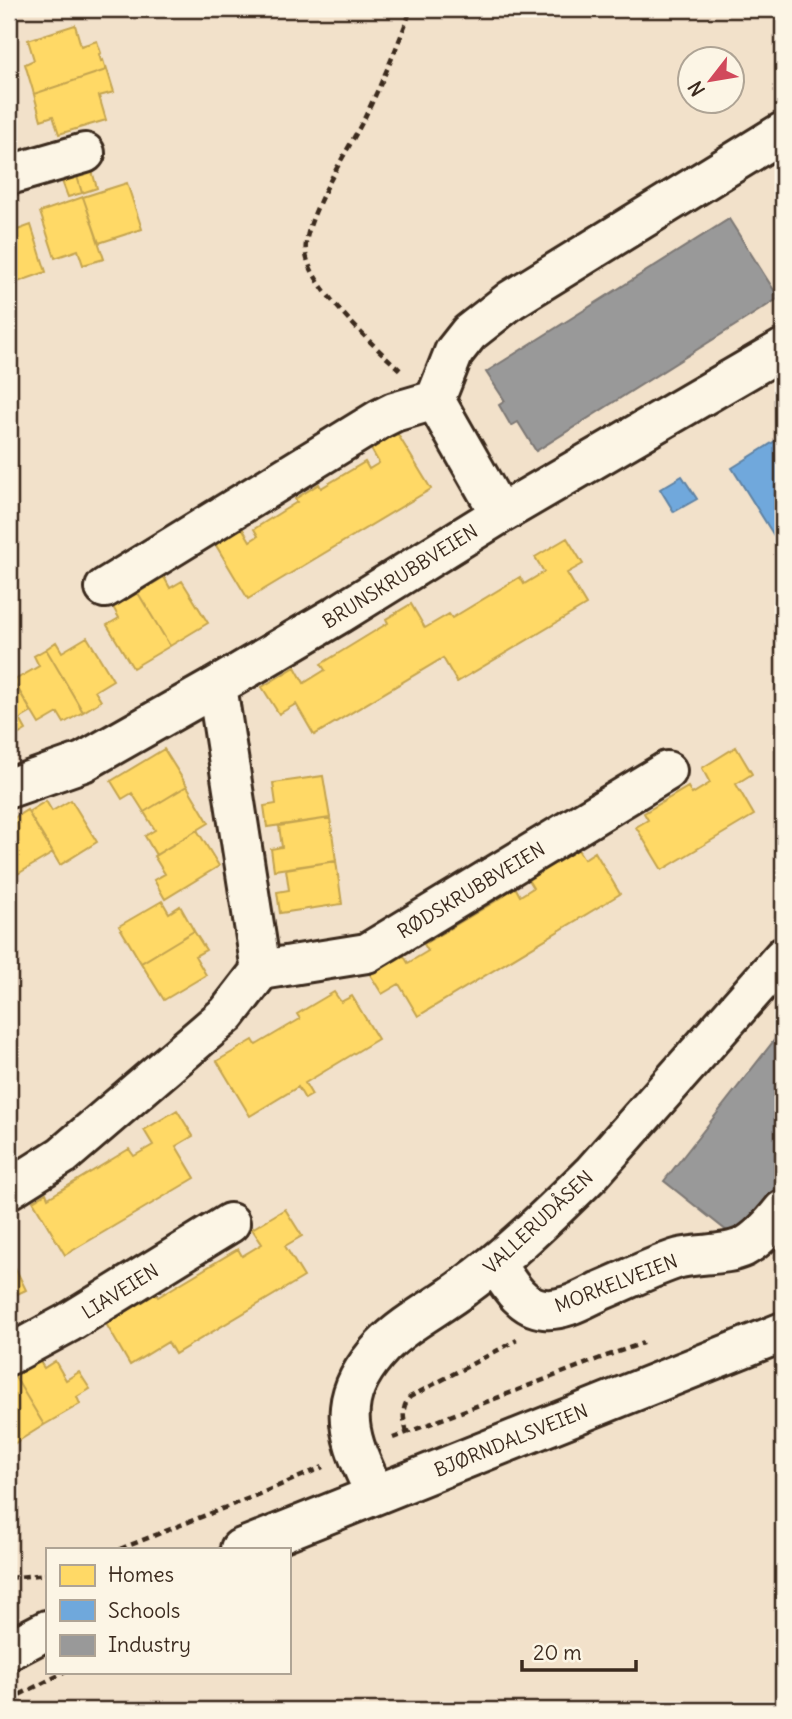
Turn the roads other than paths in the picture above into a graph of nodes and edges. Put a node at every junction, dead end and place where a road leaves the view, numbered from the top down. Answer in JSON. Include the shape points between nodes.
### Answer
{"nodes":[{"id":1,"x":783,"y":132,"type":"edge"},
{"id":2,"x":85,"y":153,"type":"dead end"},
{"id":3,"x":11,"y":164,"type":"edge"},
{"id":4,"x":783,"y":349,"type":"edge"},
{"id":5,"x":435,"y":400,"type":"junction"},
{"id":6,"x":500,"y":514,"type":"junction"},
{"id":7,"x":105,"y":588,"type":"dead end"},
{"id":8,"x":217,"y":686,"type":"junction"},
{"id":9,"x":667,"y":771,"type":"dead end"},
{"id":10,"x":9,"y":788,"type":"edge"},
{"id":11,"x":783,"y":957,"type":"edge"},
{"id":12,"x":261,"y":971,"type":"junction"},
{"id":13,"x":9,"y":1189,"type":"edge"},
{"id":14,"x":783,"y":1210,"type":"edge"},
{"id":15,"x":230,"y":1223,"type":"dead end"},
{"id":16,"x":495,"y":1263,"type":"junction"},
{"id":17,"x":783,"y":1332,"type":"edge"},
{"id":18,"x":9,"y":1356,"type":"edge"},
{"id":19,"x":374,"y":1494,"type":"junction"},
{"id":20,"x":242,"y":1548,"type":"edge"},
{"id":21,"x":46,"y":1631,"type":"edge"},
{"id":22,"x":9,"y":1650,"type":"edge"}],
"edges":[{"from":1,"to":5,"type":"street","via":[[511,300],[469,333],[454,352]]},
{"from":2,"to":3,"type":"street"},
{"from":4,"to":6,"type":"street","name":"BRUNSKRUBBVEIEN"},
{"from":5,"to":6,"type":"street"},
{"from":5,"to":7,"type":"street","via":[[380,419]]},
{"from":6,"to":8,"type":"street","name":"BRUNSKRUBBVEIEN"},
{"from":8,"to":10,"type":"street","name":"BRUNSKRUBBVEIEN","via":[[83,762]]},
{"from":8,"to":12,"type":"street"},
{"from":9,"to":12,"type":"street","name":"RØDSKRUBBVEIEN","via":[[367,953]]},
{"from":11,"to":16,"type":"street","name":"VALLERUDÅSEN","via":[[592,1173]]},
{"from":12,"to":13,"type":"street","via":[[217,1023],[63,1155]]},
{"from":14,"to":16,"type":"street","name":"MORKELVEIEN","via":[[747,1245],[659,1265],[565,1307],[533,1307]]},
{"from":15,"to":18,"type":"street","name":"LIAVEIEN"},
{"from":16,"to":19,"type":"street","name":"VALLERUDÅSEN","via":[[384,1345],[355,1387],[350,1427]]},
{"from":17,"to":19,"type":"street","name":"BJØRNDALSVEIEN"},
{"from":19,"to":20,"type":"street","name":"BJØRNDALSVEIEN"},
{"from":21,"to":22,"type":"street"}]}
